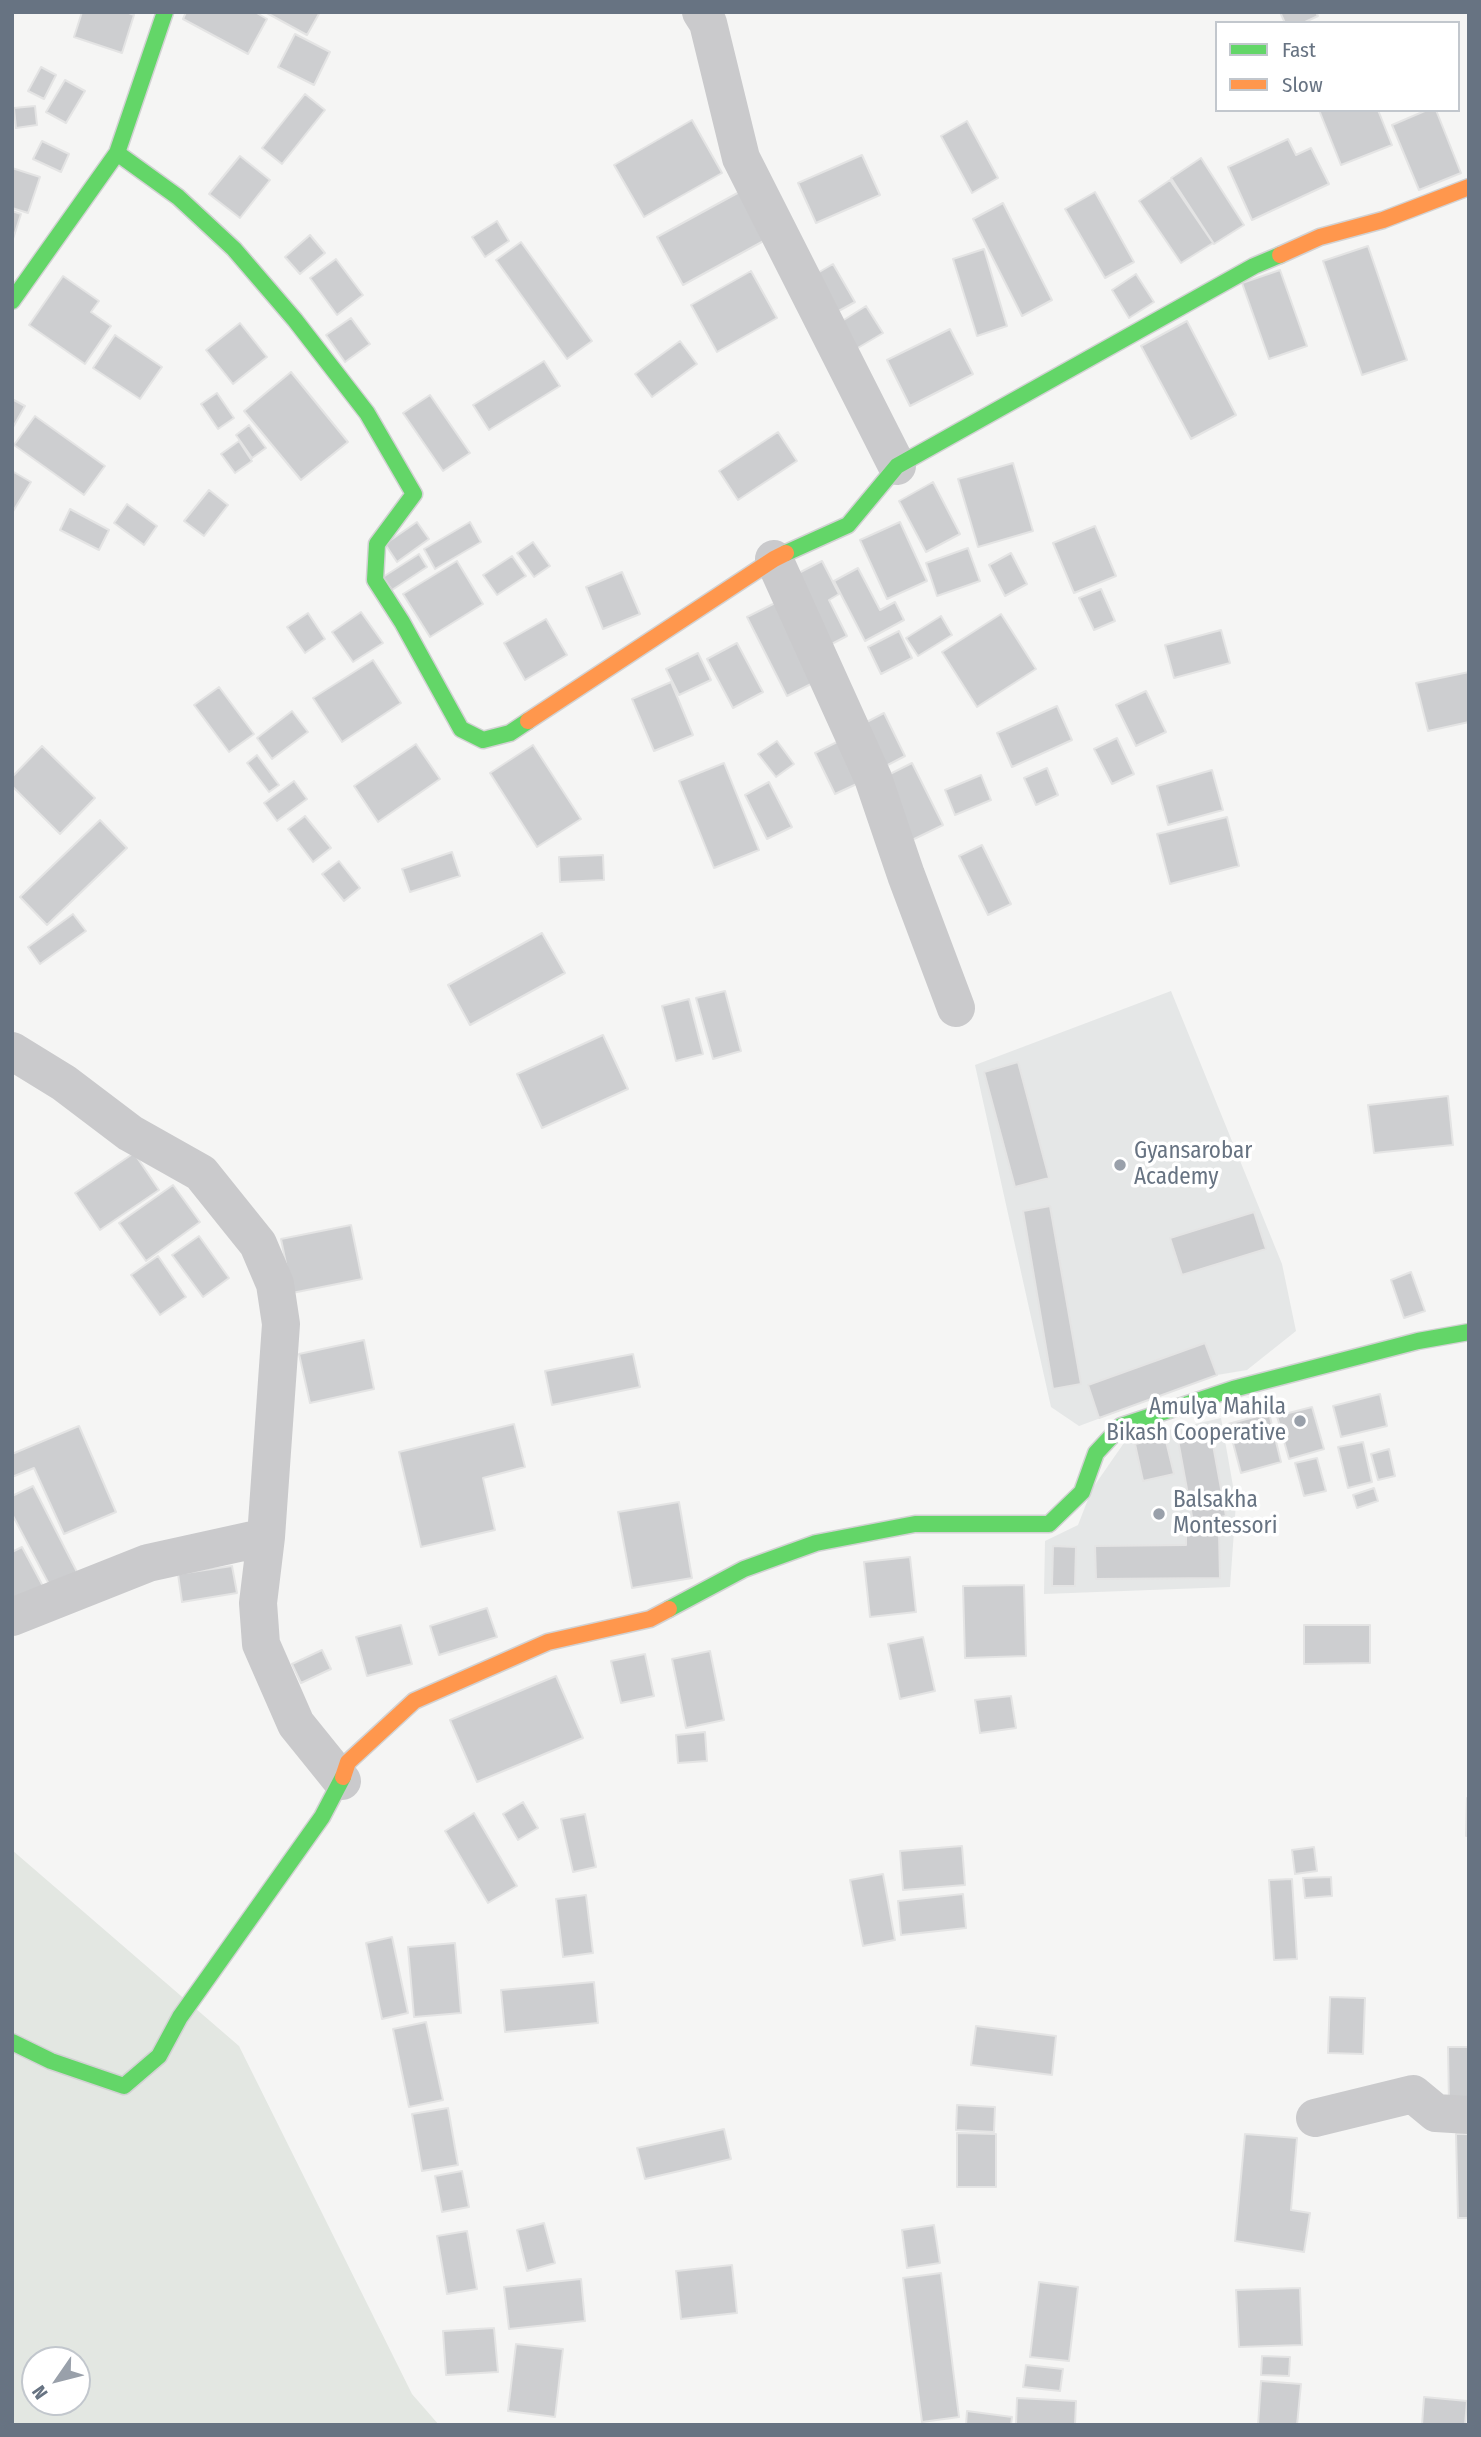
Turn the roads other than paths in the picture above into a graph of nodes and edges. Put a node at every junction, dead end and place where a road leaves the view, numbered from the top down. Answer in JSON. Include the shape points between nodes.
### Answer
{"nodes":[{"id":1,"x":165,"y":12,"type":"edge"},
{"id":2,"x":701,"y":12,"type":"edge"},
{"id":3,"x":117,"y":153,"type":"junction"},
{"id":4,"x":1469,"y":187,"type":"edge"},
{"id":5,"x":12,"y":301,"type":"edge"},
{"id":6,"x":897,"y":466,"type":"junction"},
{"id":7,"x":774,"y":559,"type":"junction"},
{"id":8,"x":956,"y":1007,"type":"dead end"},
{"id":9,"x":12,"y":1051,"type":"edge"},
{"id":10,"x":1469,"y":1332,"type":"edge"},
{"id":11,"x":266,"y":1537,"type":"junction"},
{"id":12,"x":12,"y":1617,"type":"edge"},
{"id":13,"x":342,"y":1781,"type":"junction"},
{"id":14,"x":12,"y":2042,"type":"edge"},
{"id":15,"x":1469,"y":2115,"type":"edge"},
{"id":16,"x":1315,"y":2118,"type":"dead end"}],
"edges":[{"from":1,"to":3,"type":"street"},
{"from":2,"to":6,"type":"street","via":[[708,23],[741,158]]},
{"from":3,"to":5,"type":"street"},
{"from":3,"to":7,"type":"street","via":[[178,197],[234,249],[367,413],[414,494],[377,544],[375,580],[461,729],[483,740],[510,733]]},
{"from":4,"to":6,"type":"street","via":[[1382,220],[1320,237],[1254,266]]},
{"from":6,"to":7,"type":"street","via":[[849,525]]},
{"from":7,"to":8,"type":"street","via":[[873,778]]},
{"from":9,"to":11,"type":"street","via":[[131,1133],[201,1173],[258,1244],[275,1284],[281,1324]]},
{"from":10,"to":13,"type":"street","via":[[1233,1389],[1121,1426],[1097,1453],[1082,1492],[1049,1524],[915,1524],[816,1543],[744,1569],[650,1619],[548,1642],[414,1701],[348,1762]]},
{"from":11,"to":12,"type":"street","via":[[148,1563]]},
{"from":11,"to":13,"type":"street","via":[[258,1603],[261,1644],[296,1724]]},
{"from":13,"to":14,"type":"street","via":[[322,1817],[180,2017],[159,2056],[124,2086]]},
{"from":15,"to":16,"type":"street","via":[[1436,2113],[1413,2094]]}]}
